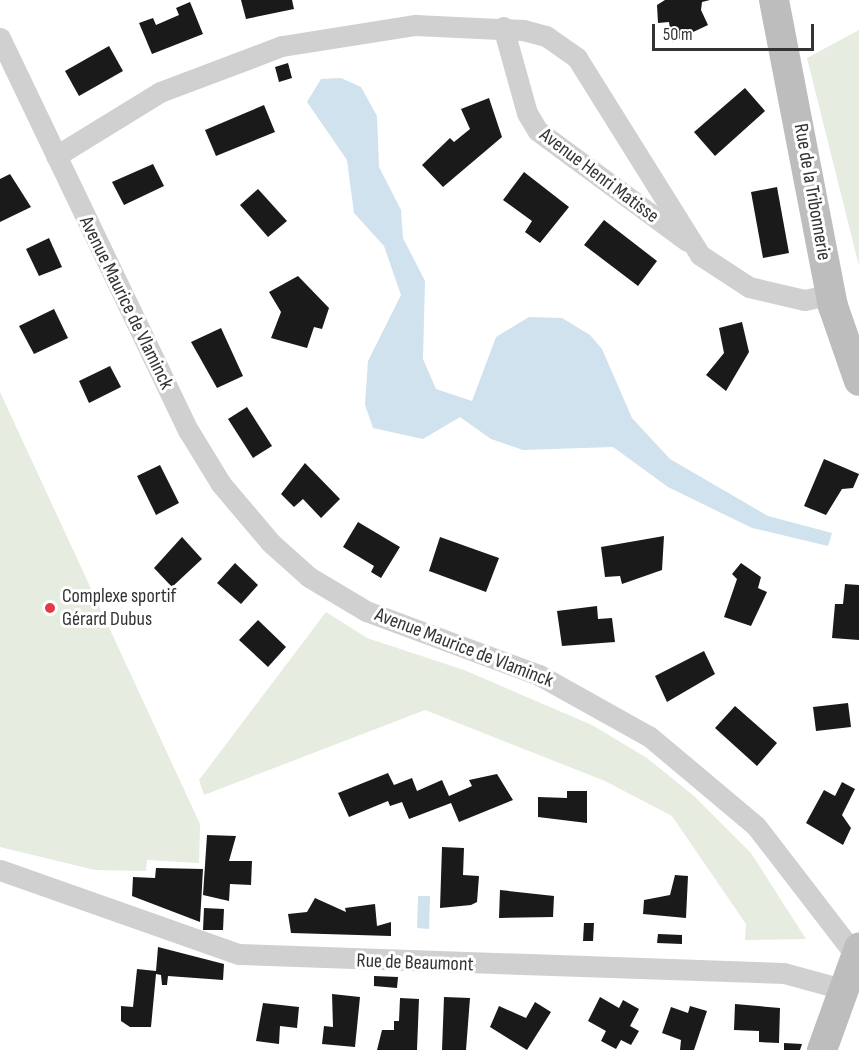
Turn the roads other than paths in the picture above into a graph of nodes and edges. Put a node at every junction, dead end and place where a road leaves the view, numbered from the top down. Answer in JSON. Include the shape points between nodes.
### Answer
{"nodes":[{"id":1,"x":774,"y":0,"type":"edge"},
{"id":2,"x":502,"y":27,"type":"junction"},
{"id":3,"x":0,"y":38,"type":"edge"},
{"id":4,"x":56,"y":156,"type":"junction"},
{"id":5,"x":693,"y":244,"type":"junction"},
{"id":6,"x":830,"y":294,"type":"junction"},
{"id":7,"x":859,"y":381,"type":"edge"},
{"id":8,"x":0,"y":870,"type":"edge"},
{"id":9,"x":853,"y":967,"type":"edge"},
{"id":10,"x":822,"y":1050,"type":"edge"}],
"edges":[{"from":1,"to":6,"type":"street","name":"Rue de la Tribonnerie"},
{"from":2,"to":4,"type":"street","name":"Avenue Henri Matisse","via":[[394,26],[282,46],[171,87]]},
{"from":2,"to":5,"type":"street","name":"Avenue Henri Matisse","via":[[546,36],[577,58]]},
{"from":2,"to":5,"type":"street","name":"Avenue Henri Matisse","via":[[526,113],[538,132]]},
{"from":3,"to":4,"type":"street","name":"Avenue Maurice de Vlaminck"},
{"from":4,"to":9,"type":"street","name":"Avenue Maurice de Vlaminck","via":[[198,450],[271,543],[309,577],[366,610],[539,675],[650,737],[756,826]]},
{"from":5,"to":6,"type":"street","name":"Avenue Henri Matisse","via":[[721,272],[749,287],[805,300]]},
{"from":6,"to":7,"type":"street","name":"Rue de la Tribonnerie"},
{"from":8,"to":9,"type":"street","name":"Rue de Beaumont","via":[[238,954],[784,973]]},
{"from":9,"to":10,"type":"street"}]}
